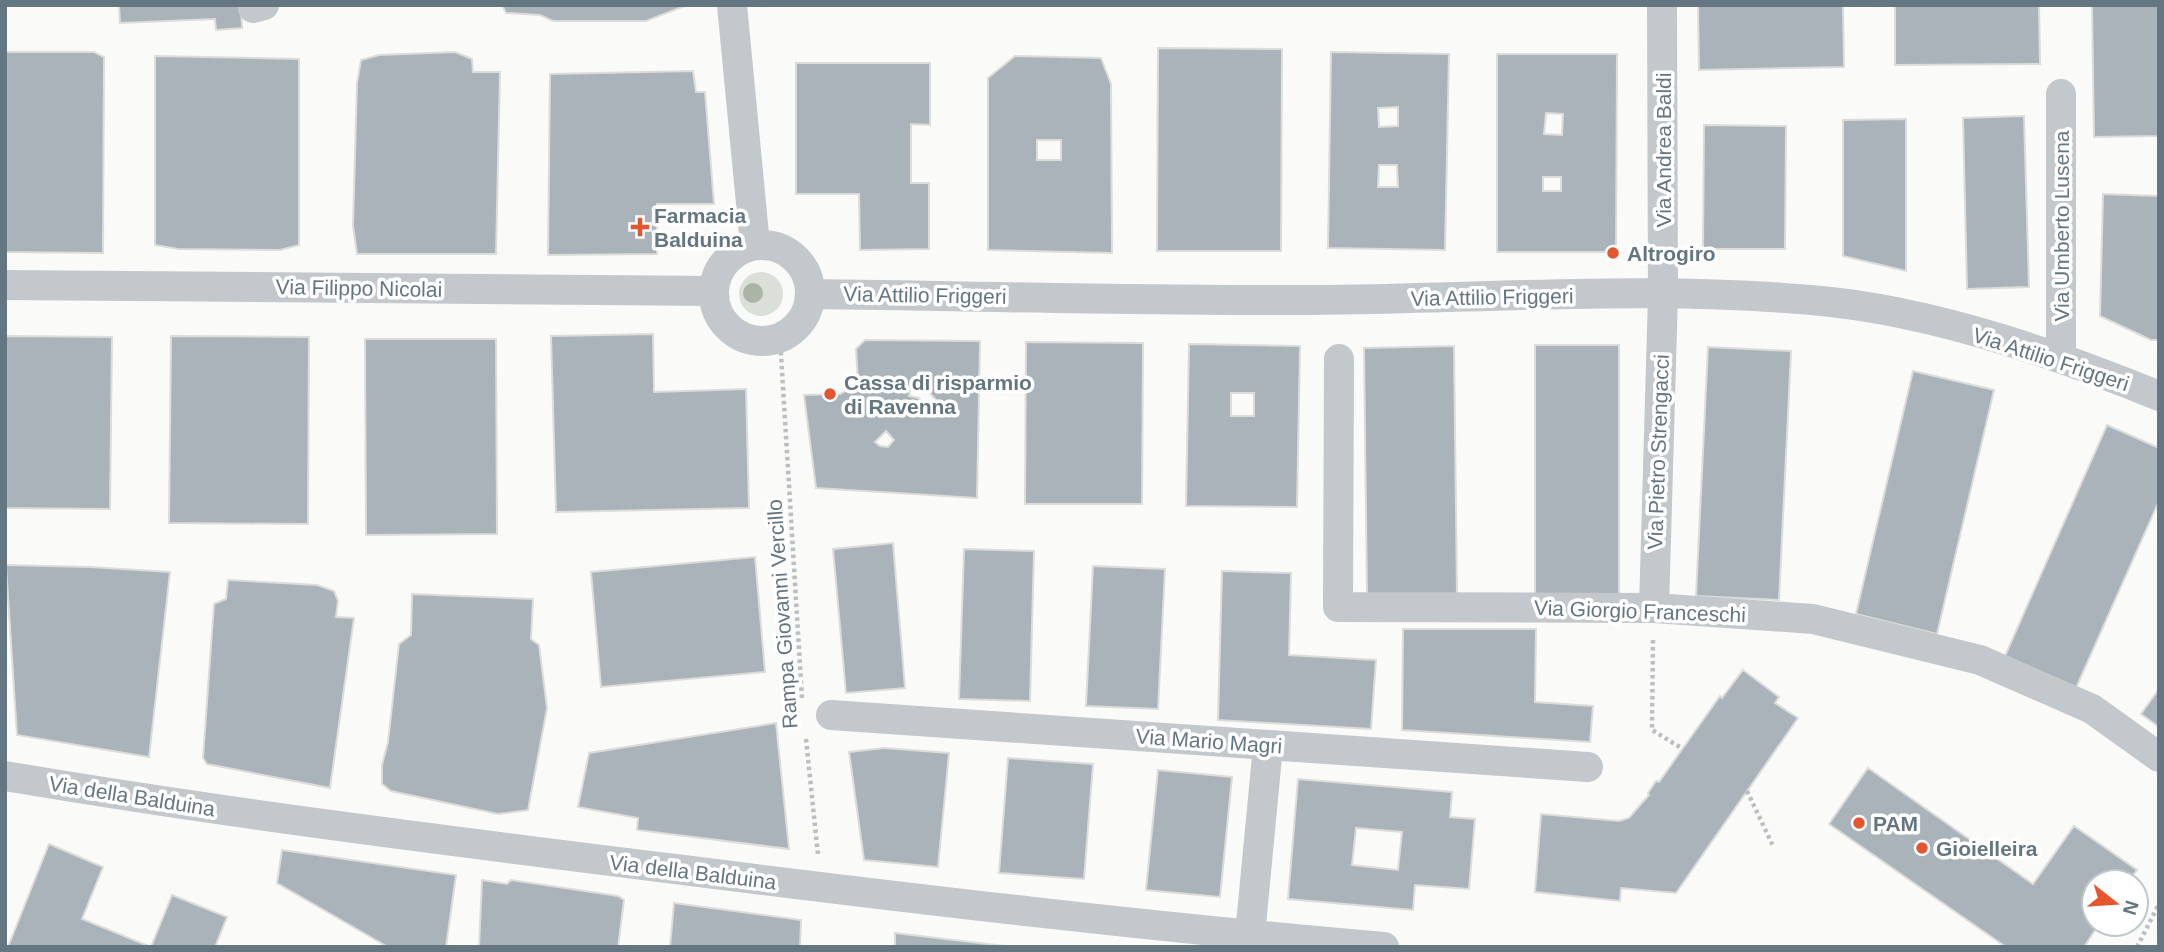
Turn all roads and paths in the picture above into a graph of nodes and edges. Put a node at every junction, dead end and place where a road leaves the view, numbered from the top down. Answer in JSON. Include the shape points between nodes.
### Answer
{"nodes":[{"id":1,"x":732,"y":5,"type":"edge"},
{"id":2,"x":1662,"y":5,"type":"edge"},
{"id":3,"x":2061,"y":94,"type":"dead end"},
{"id":4,"x":755,"y":245,"type":"junction"},
{"id":5,"x":5,"y":285,"type":"edge"},
{"id":6,"x":714,"y":290,"type":"junction"},
{"id":7,"x":810,"y":293,"type":"junction"},
{"id":8,"x":1663,"y":295,"type":"junction"},
{"id":9,"x":780,"y":338,"type":"junction"},
{"id":10,"x":2061,"y":358,"type":"junction"},
{"id":11,"x":1339,"y":359,"type":"dead end"},
{"id":12,"x":2159,"y":396,"type":"edge"},
{"id":13,"x":1654,"y":608,"type":"junction"},
{"id":14,"x":817,"y":711,"type":"joint"},
{"id":15,"x":806,"y":735,"type":"dead end"},
{"id":16,"x":1268,"y":746,"type":"junction"},
{"id":17,"x":1683,"y":749,"type":"dead end"},
{"id":18,"x":2159,"y":757,"type":"edge"},
{"id":19,"x":1588,"y":767,"type":"dead end"},
{"id":20,"x":5,"y":776,"type":"edge"},
{"id":21,"x":1747,"y":792,"type":"dead end"},
{"id":22,"x":1773,"y":846,"type":"dead end"},
{"id":23,"x":821,"y":887,"type":"junction"},
{"id":24,"x":2159,"y":904,"type":"edge"},
{"id":25,"x":1250,"y":936,"type":"junction"},
{"id":26,"x":1384,"y":947,"type":"edge"},
{"id":27,"x":2137,"y":947,"type":"edge"}],
"edges":[{"from":1,"to":4,"type":"street"},
{"from":2,"to":8,"type":"street","name":"Via Andrea Baldi"},
{"from":3,"to":10,"type":"street","name":"Via Umberto Lusena"},
{"from":4,"to":6,"type":"street","via":[[726,260]]},
{"from":4,"to":7,"type":"street","via":[[787,251],[799,262]]},
{"from":5,"to":6,"type":"street","name":"Via Filippo Nicolai"},
{"from":6,"to":9,"type":"street","via":[[715,306],[732,331],[746,339]]},
{"from":7,"to":8,"type":"street","name":"Via Attilio Friggeri","via":[[1308,300]]},
{"from":7,"to":9,"type":"street","via":[[801,321]]},
{"from":8,"to":10,"type":"street","name":"Via Attilio Friggeri","via":[[1760,297],[1888,311]]},
{"from":8,"to":13,"type":"street","name":"Via Pietro Strengacci"},
{"from":9,"to":14,"type":"path","name":"Rampa Giovanni Vercillo","via":[[798,652]]},
{"from":10,"to":12,"type":"street","name":"Via Attilio Friggeri"},
{"from":11,"to":13,"type":"street","name":"Via Giorgio Franceschi","via":[[1338,607]]},
{"from":13,"to":17,"type":"path","via":[[1652,730]]},
{"from":13,"to":18,"type":"street","name":"Via Giorgio Franceschi","via":[[1813,619],[1980,660],[2092,709]]},
{"from":14,"to":16,"type":"street","name":"Via Mario Magri"},
{"from":15,"to":23,"type":"path","name":"Rampa Giovanni Vercillo"},
{"from":16,"to":19,"type":"street","name":"Via Mario Magri"},
{"from":16,"to":25,"type":"street"},
{"from":20,"to":23,"type":"street","name":"Via della Balduina","via":[[383,833]]},
{"from":21,"to":22,"type":"path"},
{"from":23,"to":25,"type":"street","name":"Via della Balduina"},
{"from":24,"to":27,"type":"path"},
{"from":25,"to":26,"type":"street","name":"Via della Balduina"}]}
